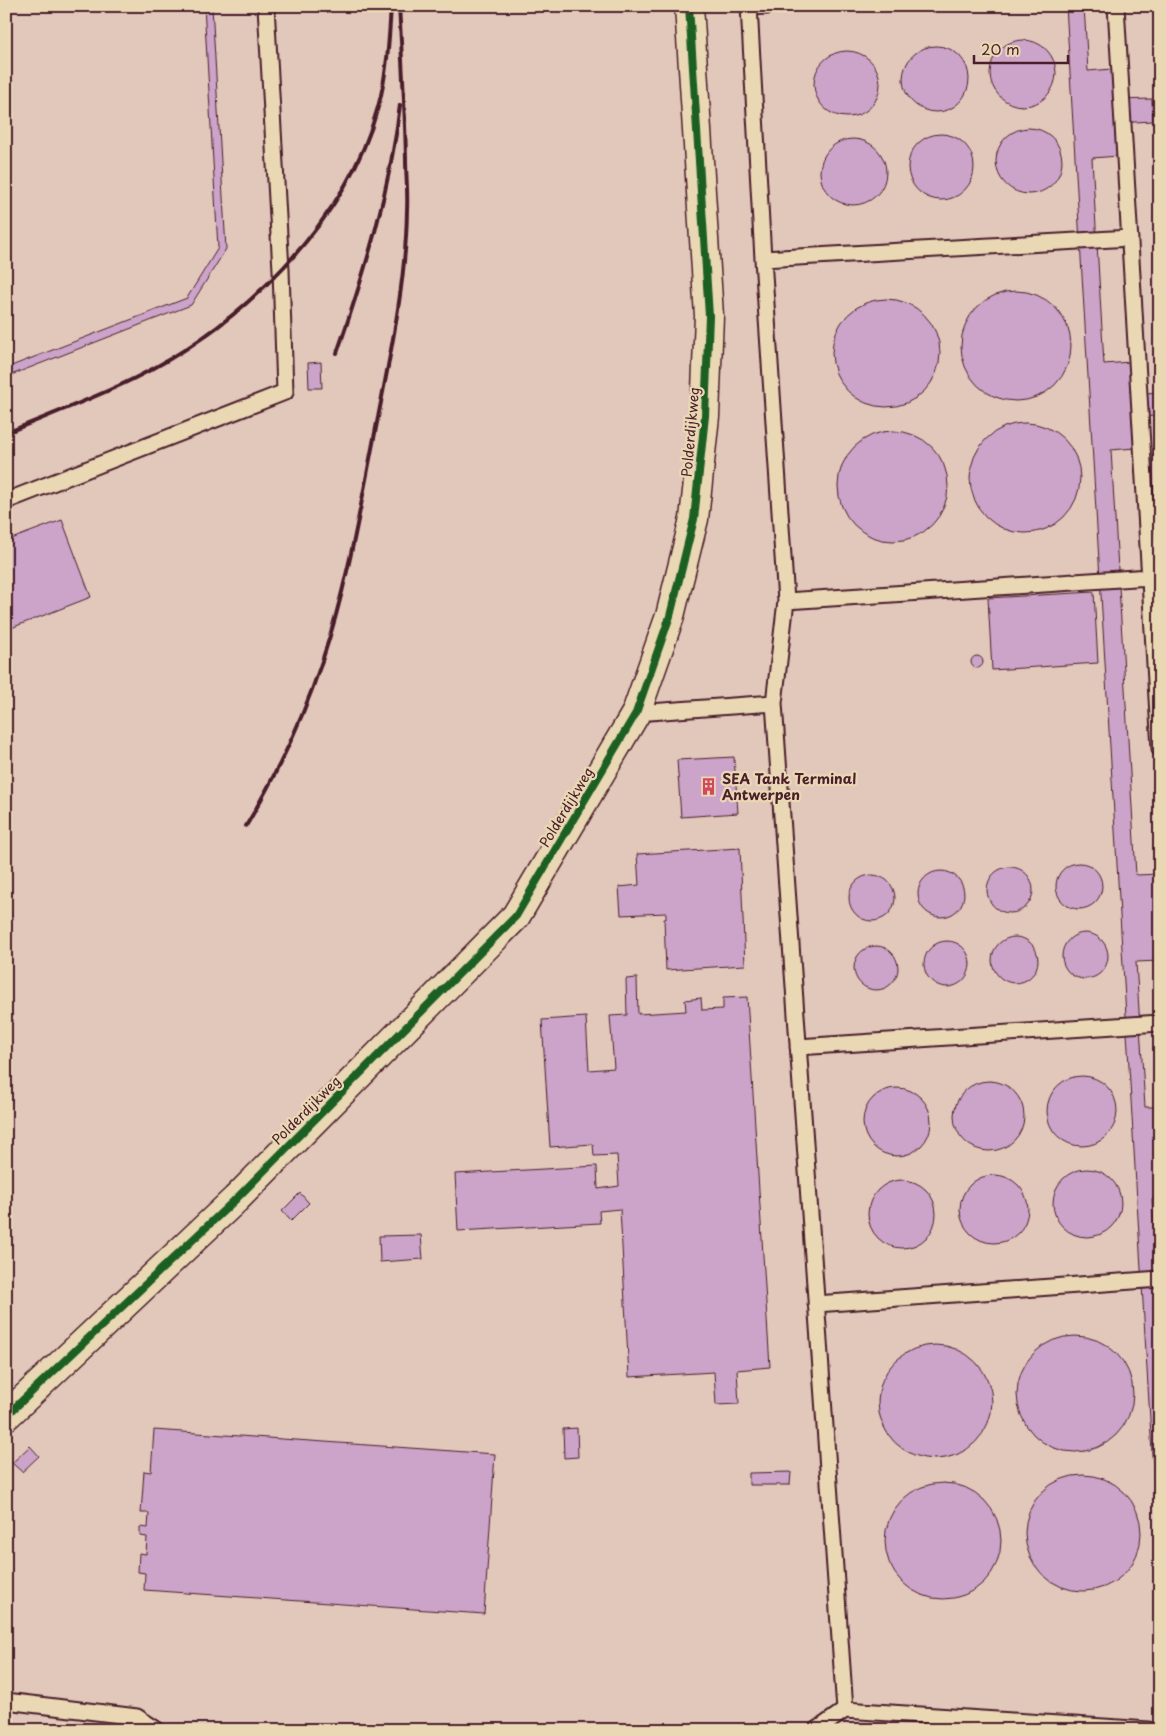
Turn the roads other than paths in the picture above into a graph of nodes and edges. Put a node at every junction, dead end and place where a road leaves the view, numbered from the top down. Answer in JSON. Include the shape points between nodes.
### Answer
{"nodes":[{"id":1,"x":266,"y":6,"type":"edge"},
{"id":2,"x":689,"y":6,"type":"edge"},
{"id":3,"x":768,"y":6,"type":"edge"},
{"id":4,"x":1116,"y":6,"type":"edge"},
{"id":5,"x":748,"y":7,"type":"edge"},
{"id":6,"x":1130,"y":238,"type":"junction"},
{"id":7,"x":763,"y":259,"type":"junction"},
{"id":8,"x":6,"y":501,"type":"edge"},
{"id":9,"x":1150,"y":577,"type":"junction"},
{"id":10,"x":786,"y":601,"type":"junction"},
{"id":11,"x":774,"y":703,"type":"junction"},
{"id":12,"x":636,"y":713,"type":"junction"},
{"id":13,"x":1160,"y":749,"type":"edge"},
{"id":14,"x":1160,"y":1023,"type":"edge"},
{"id":15,"x":798,"y":1047,"type":"junction"},
{"id":16,"x":1160,"y":1280,"type":"edge"},
{"id":17,"x":816,"y":1304,"type":"junction"},
{"id":18,"x":6,"y":1416,"type":"edge"},
{"id":19,"x":6,"y":1701,"type":"edge"},
{"id":20,"x":845,"y":1710,"type":"junction"},
{"id":21,"x":157,"y":1730,"type":"edge"},
{"id":22,"x":817,"y":1730,"type":"edge"},
{"id":23,"x":1149,"y":1730,"type":"edge"}],
"edges":[{"from":1,"to":8,"type":"lane","via":[[281,270],[284,392]]},
{"from":2,"to":12,"type":"street","name":"Polderdijkweg","via":[[709,316],[705,416],[694,519],[670,616]]},
{"from":3,"to":5,"type":"lane"},
{"from":4,"to":6,"type":"lane"},
{"from":5,"to":7,"type":"lane"},
{"from":6,"to":7,"type":"lane"},
{"from":6,"to":9,"type":"lane"},
{"from":7,"to":10,"type":"lane"},
{"from":9,"to":10,"type":"lane"},
{"from":9,"to":13,"type":"lane"},
{"from":10,"to":11,"type":"lane"},
{"from":11,"to":12,"type":"lane"},
{"from":11,"to":15,"type":"lane"},
{"from":12,"to":18,"type":"street","name":"Polderdijkweg","via":[[516,916],[236,1199]]},
{"from":14,"to":15,"type":"lane"},
{"from":15,"to":17,"type":"lane"},
{"from":16,"to":17,"type":"lane"},
{"from":17,"to":20,"type":"lane"},
{"from":19,"to":21,"type":"lane","via":[[137,1717]]},
{"from":20,"to":22,"type":"lane"},
{"from":20,"to":23,"type":"lane"}]}
